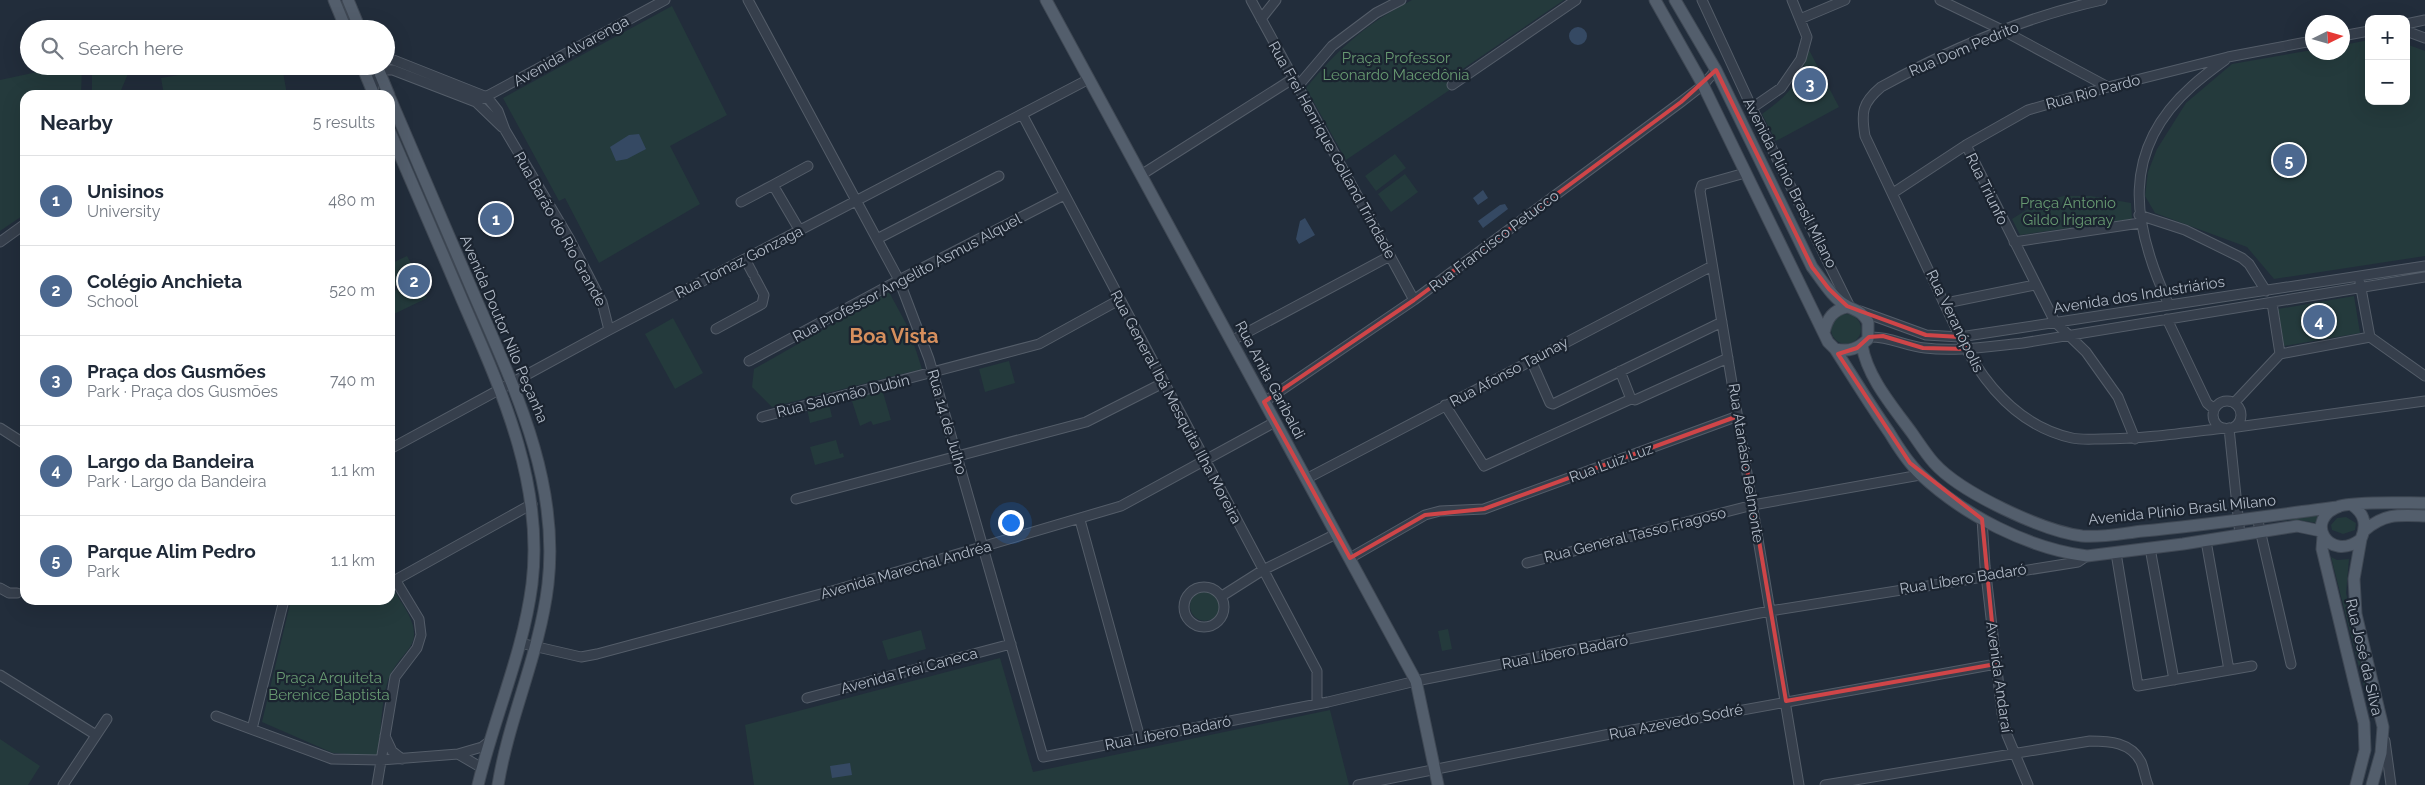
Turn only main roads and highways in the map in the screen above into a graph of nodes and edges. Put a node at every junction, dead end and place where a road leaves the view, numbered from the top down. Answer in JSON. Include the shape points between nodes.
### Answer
{"nodes":[{"id":1,"x":334,"y":0,"type":"edge"},
{"id":2,"x":348,"y":0,"type":"edge"},
{"id":3,"x":1046,"y":0,"type":"edge"},
{"id":4,"x":1655,"y":0,"type":"edge"},
{"id":5,"x":1663,"y":0,"type":"edge"},
{"id":6,"x":1675,"y":0,"type":"edge"},
{"id":7,"x":1682,"y":6,"type":"edge"},
{"id":8,"x":1663,"y":13,"type":"junction"},
{"id":9,"x":342,"y":20,"type":"edge"},
{"id":10,"x":356,"y":20,"type":"edge"},
{"id":11,"x":366,"y":75,"type":"edge"},
{"id":12,"x":380,"y":75,"type":"edge"},
{"id":13,"x":373,"y":90,"type":"edge"},
{"id":14,"x":386,"y":90,"type":"edge"},
{"id":15,"x":395,"y":110,"type":"edge"},
{"id":16,"x":395,"y":144,"type":"edge"},
{"id":17,"x":1852,"y":308,"type":"junction"},
{"id":18,"x":1824,"y":333,"type":"junction"},
{"id":19,"x":1865,"y":341,"type":"junction"},
{"id":20,"x":1835,"y":349,"type":"junction"},
{"id":21,"x":2425,"y":503,"type":"edge"},
{"id":22,"x":2352,"y":506,"type":"junction"},
{"id":23,"x":2338,"y":507,"type":"junction"},
{"id":24,"x":2425,"y":516,"type":"edge"},
{"id":25,"x":2322,"y":534,"type":"junction"},
{"id":26,"x":2363,"y":534,"type":"junction"},
{"id":27,"x":2084,"y":536,"type":"junction"},
{"id":28,"x":2087,"y":556,"type":"junction"},
{"id":29,"x":478,"y":785,"type":"edge"},
{"id":30,"x":498,"y":785,"type":"edge"},
{"id":31,"x":1438,"y":785,"type":"edge"},
{"id":32,"x":2356,"y":785,"type":"edge"},
{"id":33,"x":2372,"y":785,"type":"edge"}],
"edges":[{"from":1,"to":9,"type":"main road"},
{"from":2,"to":10,"type":"main road"},
{"from":3,"to":31,"type":"main road","name":"Rua Anita Garibaldi","via":[[1416,680]]},
{"from":4,"to":8,"type":"main road","name":"Avenida Plínio Brasil Milano"},
{"from":5,"to":8,"type":"main road"},
{"from":6,"to":7,"type":"main road","name":"Avenida Plínio Brasil Milano"},
{"from":7,"to":17,"type":"main road","name":"Avenida Plínio Brasil Milano","via":[[1812,267],[1829,289]]},
{"from":8,"to":18,"type":"main road","name":"Avenida Plínio Brasil Milano","via":[[1703,85]]},
{"from":11,"to":13,"type":"main road"},
{"from":12,"to":14,"type":"main road","name":"Avenida Doutor Nilo Peçanha"},
{"from":15,"to":30,"type":"main road","name":"Avenida Doutor Nilo Peçanha","via":[[512,382],[532,436],[546,507],[548,582],[535,646],[502,760]]},
{"from":16,"to":29,"type":"main road","name":"Avenida Doutor Nilo Peçanha","via":[[500,389],[518,443],[532,504],[532,583],[520,643]]},
{"from":17,"to":18,"type":"main road","via":[[1831,315]]},
{"from":17,"to":19,"type":"main road","name":"Avenida Plínio Brasil Milano","via":[[1868,322]]},
{"from":18,"to":20,"type":"main road","name":"Avenida Plínio Brasil Milano"},
{"from":19,"to":20,"type":"main road","name":"Avenida dos Industriários","via":[[1852,350]]},
{"from":19,"to":27,"type":"main road","name":"Avenida Plínio Brasil Milano","via":[[1868,366],[1893,407],[1935,464],[1963,486],[2018,515]]},
{"from":20,"to":28,"type":"main road","name":"Avenida Plínio Brasil Milano","via":[[1900,450],[1920,475],[1982,519],[2057,550]]},
{"from":21,"to":22,"type":"main road"},
{"from":22,"to":23,"type":"main road"},
{"from":22,"to":26,"type":"main road","via":[[2363,518]]},
{"from":23,"to":25,"type":"main road","via":[[2324,519]]},
{"from":23,"to":27,"type":"main road","name":"Avenida Plínio Brasil Milano","via":[[2180,528]]},
{"from":24,"to":26,"type":"main road","via":[[2386,516]]},
{"from":25,"to":26,"type":"main road","via":[[2329,543],[2341,546],[2354,544]]},
{"from":25,"to":28,"type":"main road","name":"Avenida Plínio Brasil Milano","via":[[2297,526],[2152,554]]},
{"from":25,"to":32,"type":"main road","name":"Rua José da Silva","via":[[2322,549],[2366,736]]},
{"from":26,"to":33,"type":"main road","name":"Rua José da Silva","via":[[2354,595],[2363,649],[2383,727],[2381,753]]},
{"from":27,"to":28,"type":"main road"}]}
